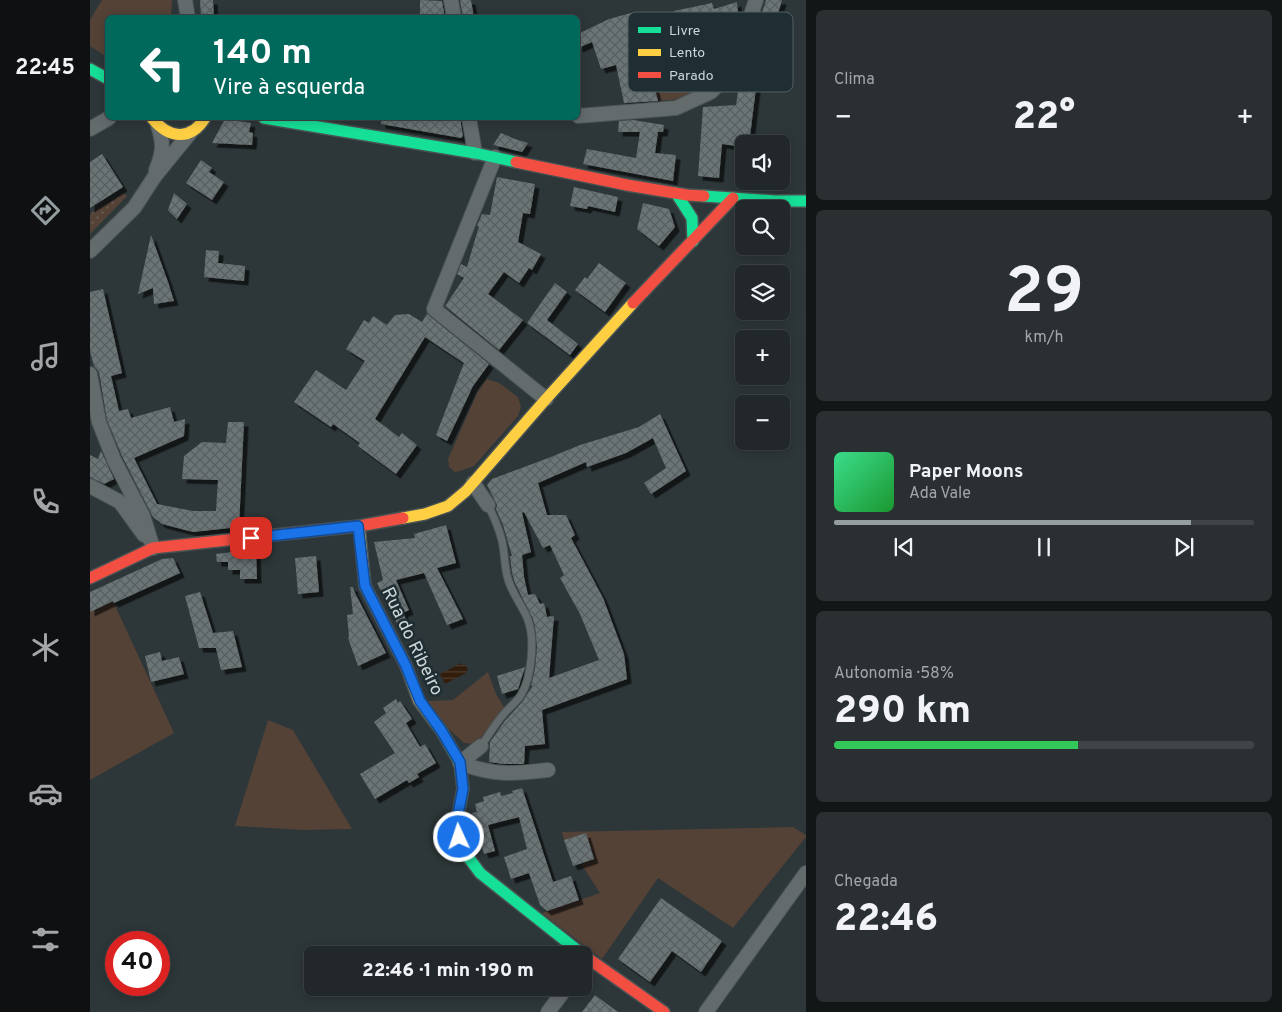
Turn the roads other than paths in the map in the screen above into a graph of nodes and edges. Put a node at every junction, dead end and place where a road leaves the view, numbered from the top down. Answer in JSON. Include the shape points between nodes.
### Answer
{"nodes":[{"id":1,"x":185,"y":0,"type":"edge"},
{"id":2,"x":452,"y":0,"type":"edge"},
{"id":3,"x":756,"y":0,"type":"edge"},
{"id":4,"x":752,"y":12,"type":"edge"},
{"id":5,"x":188,"y":15,"type":"edge"},
{"id":6,"x":454,"y":15,"type":"edge"},
{"id":7,"x":90,"y":69,"type":"edge"},
{"id":8,"x":105,"y":78,"type":"edge"},
{"id":9,"x":711,"y":92,"type":"edge"},
{"id":10,"x":580,"y":116,"type":"edge"},
{"id":11,"x":105,"y":120,"type":"edge"},
{"id":12,"x":203,"y":120,"type":"edge"},
{"id":13,"x":212,"y":120,"type":"edge"},
{"id":14,"x":288,"y":120,"type":"edge"},
{"id":15,"x":469,"y":120,"type":"edge"},
{"id":16,"x":155,"y":122,"type":"edge"},
{"id":17,"x":90,"y":129,"type":"edge"},
{"id":18,"x":194,"y":130,"type":"junction"},
{"id":19,"x":475,"y":153,"type":"junction"},
{"id":20,"x":495,"y":157,"type":"junction"},
{"id":21,"x":154,"y":176,"type":"junction"},
{"id":22,"x":676,"y":193,"type":"junction"},
{"id":23,"x":733,"y":198,"type":"junction"},
{"id":24,"x":806,"y":201,"type":"edge"},
{"id":25,"x":693,"y":241,"type":"junction"},
{"id":26,"x":90,"y":251,"type":"edge"},
{"id":27,"x":90,"y":374,"type":"edge"},
{"id":28,"x":546,"y":399,"type":"junction"},
{"id":29,"x":473,"y":483,"type":"junction"},
{"id":30,"x":90,"y":486,"type":"edge"},
{"id":31,"x":488,"y":505,"type":"joint"},
{"id":32,"x":358,"y":526,"type":"junction"},
{"id":33,"x":153,"y":548,"type":"junction"},
{"id":34,"x":90,"y":578,"type":"edge"},
{"id":35,"x":481,"y":746,"type":"joint"},
{"id":36,"x":460,"y":762,"type":"junction"},
{"id":37,"x":548,"y":770,"type":"dead end"},
{"id":38,"x":806,"y":873,"type":"edge"},
{"id":39,"x":567,"y":946,"type":"edge"},
{"id":40,"x":592,"y":966,"type":"edge"},
{"id":41,"x":560,"y":996,"type":"edge"},
{"id":42,"x":548,"y":1012,"type":"edge"},
{"id":43,"x":664,"y":1012,"type":"edge"},
{"id":44,"x":706,"y":1012,"type":"edge"}],
"edges":[{"from":1,"to":5,"type":"street"},
{"from":2,"to":6,"type":"street"},
{"from":3,"to":4,"type":"street"},
{"from":7,"to":8,"type":"street"},
{"from":9,"to":10,"type":"street","via":[[676,108]]},
{"from":11,"to":17,"type":"street"},
{"from":12,"to":18,"type":"street"},
{"from":13,"to":18,"type":"street"},
{"from":14,"to":19,"type":"street"},
{"from":15,"to":19,"type":"street"},
{"from":16,"to":18,"type":"street","via":[[173,134],[182,135]]},
{"from":16,"to":21,"type":"street","via":[[161,135],[162,155]]},
{"from":18,"to":21,"type":"street"},
{"from":19,"to":20,"type":"street"},
{"from":20,"to":22,"type":"street"},
{"from":20,"to":28,"type":"street","via":[[434,308]]},
{"from":21,"to":26,"type":"street","via":[[134,208]]},
{"from":22,"to":23,"type":"street"},
{"from":22,"to":25,"type":"street","via":[[692,218]]},
{"from":23,"to":24,"type":"street"},
{"from":23,"to":25,"type":"street"},
{"from":25,"to":28,"type":"street"},
{"from":27,"to":33,"type":"street","via":[[99,422],[114,460],[143,516]]},
{"from":28,"to":29,"type":"street"},
{"from":29,"to":31,"type":"street"},
{"from":29,"to":32,"type":"street","via":[[448,506],[425,514]]},
{"from":30,"to":33,"type":"street","via":[[120,502]]},
{"from":31,"to":35,"type":"lane","via":[[503,542],[508,581],[528,618],[533,645],[528,677],[521,695],[502,715]]},
{"from":32,"to":33,"type":"street"},
{"from":32,"to":36,"type":"street","name":"Rua do Ribeiro","via":[[365,586],[420,701]]},
{"from":33,"to":34,"type":"street"},
{"from":35,"to":36,"type":"street"},
{"from":36,"to":37,"type":"street","via":[[493,773]]},
{"from":36,"to":39,"type":"street","name":"Rua do Ribeiro","via":[[463,789],[456,824],[463,850],[480,873]]},
{"from":38,"to":44,"type":"street"},
{"from":40,"to":43,"type":"street","name":"Rua do Ribeiro"},
{"from":41,"to":42,"type":"street"}]}
